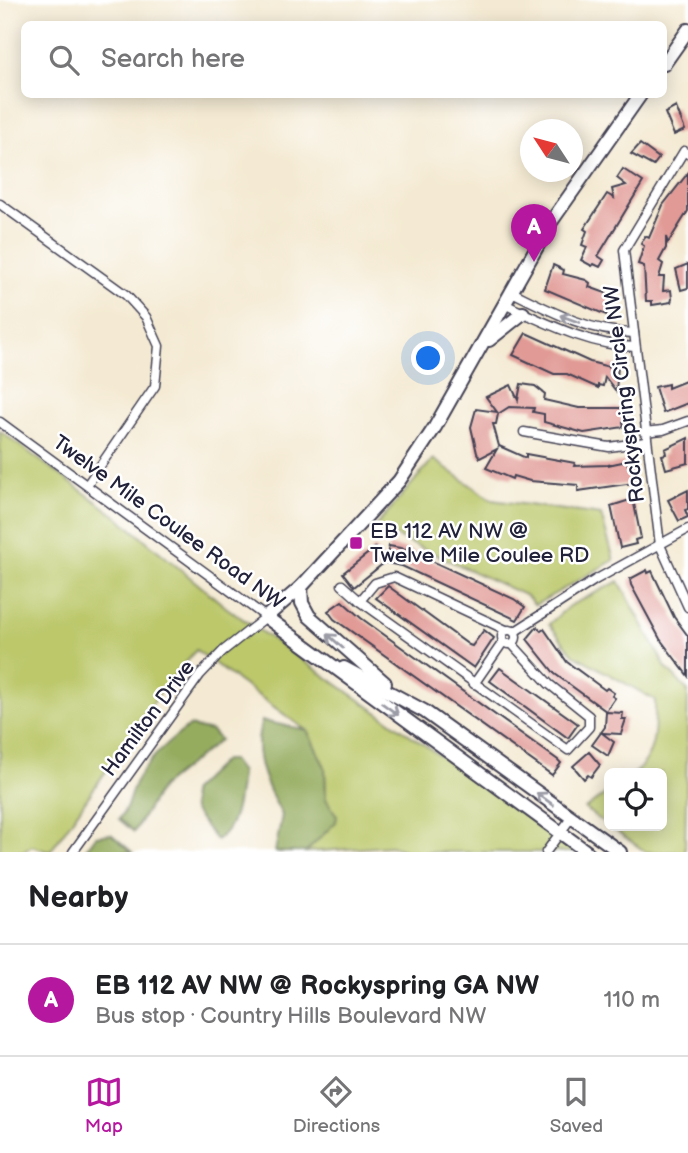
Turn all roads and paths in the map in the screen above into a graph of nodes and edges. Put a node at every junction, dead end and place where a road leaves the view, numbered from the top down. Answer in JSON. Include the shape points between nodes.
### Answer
{"nodes":[{"id":1,"x":688,"y":30,"type":"edge"},
{"id":2,"x":667,"y":59,"type":"edge"},
{"id":3,"x":638,"y":98,"type":"edge"},
{"id":4,"x":688,"y":154,"type":"edge"},
{"id":5,"x":0,"y":204,"type":"edge"},
{"id":6,"x":510,"y":291,"type":"junction"},
{"id":7,"x":504,"y":304,"type":"junction"},
{"id":8,"x":523,"y":313,"type":"junction"},
{"id":9,"x":634,"y":333,"type":"junction"},
{"id":10,"x":482,"y":347,"type":"junction"},
{"id":11,"x":635,"y":347,"type":"junction"},
{"id":12,"x":688,"y":421,"type":"edge"},
{"id":13,"x":0,"y":422,"type":"edge"},
{"id":14,"x":524,"y":432,"type":"dead end"},
{"id":15,"x":645,"y":432,"type":"junction"},
{"id":16,"x":645,"y":442,"type":"junction"},
{"id":17,"x":87,"y":485,"type":"junction"},
{"id":18,"x":688,"y":529,"type":"edge"},
{"id":19,"x":660,"y":545,"type":"junction"},
{"id":20,"x":342,"y":585,"type":"dead end"},
{"id":21,"x":302,"y":587,"type":"junction"},
{"id":22,"x":360,"y":601,"type":"junction"},
{"id":23,"x":688,"y":607,"type":"edge"},
{"id":24,"x":266,"y":617,"type":"junction"},
{"id":25,"x":510,"y":631,"type":"junction"},
{"id":26,"x":508,"y":643,"type":"junction"},
{"id":27,"x":316,"y":653,"type":"junction"},
{"id":28,"x":474,"y":684,"type":"junction"},
{"id":29,"x":406,"y":700,"type":"junction"},
{"id":30,"x":571,"y":818,"type":"junction"},
{"id":31,"x":560,"y":833,"type":"junction"},
{"id":32,"x":73,"y":852,"type":"edge"},
{"id":33,"x":547,"y":852,"type":"edge"},
{"id":34,"x":587,"y":852,"type":"edge"},
{"id":35,"x":620,"y":852,"type":"edge"}],
"edges":[{"from":1,"to":2,"type":"main road"},
{"from":3,"to":6,"type":"main road","via":[[551,222]]},
{"from":4,"to":9,"type":"street","name":"Rockyspring Circle NW","via":[[684,151],[671,170],[624,250]]},
{"from":5,"to":17,"type":"street","via":[[126,295],[146,317],[159,346],[155,386]]},
{"from":6,"to":7,"type":"main road"},
{"from":9,"to":6,"type":"street","one_way":true,"via":[[593,327]]},
{"from":7,"to":8,"type":"street"},
{"from":7,"to":10,"type":"main road"},
{"from":8,"to":10,"type":"main road"},
{"from":8,"to":11,"type":"street","via":[[591,341]]},
{"from":9,"to":11,"type":"street","name":"Rockyspring Circle NW"},
{"from":10,"to":21,"type":"main road","via":[[398,481]]},
{"from":11,"to":15,"type":"street","name":"Rockyspring Circle NW"},
{"from":12,"to":15,"type":"street"},
{"from":13,"to":17,"type":"street","name":"Twelve Mile Coulee Road NW"},
{"from":14,"to":16,"type":"street","via":[[609,447]]},
{"from":15,"to":16,"type":"street","name":"Rockyspring Circle NW"},
{"from":16,"to":19,"type":"street","name":"Rockyspring Circle NW"},
{"from":17,"to":24,"type":"street","name":"Twelve Mile Coulee Road NW"},
{"from":18,"to":19,"type":"street"},
{"from":19,"to":23,"type":"street","name":"Rockyspring Circle NW"},
{"from":19,"to":25,"type":"street"},
{"from":20,"to":22,"type":"street"},
{"from":21,"to":24,"type":"main road"},
{"from":29,"to":21,"type":"main road","one_way":true,"via":[[309,616],[302,603]]},
{"from":22,"to":25,"type":"street","via":[[375,583],[394,577]]},
{"from":22,"to":28,"type":"street"},
{"from":24,"to":27,"type":"main road","name":"Twelve Mile Coulee Road NW"},
{"from":24,"to":32,"type":"street","name":"Hamilton Drive","via":[[200,675]]},
{"from":25,"to":26,"type":"street","via":[[502,636]]},
{"from":25,"to":26,"type":"street","via":[[516,638]]},
{"from":26,"to":28,"type":"street"},
{"from":26,"to":28,"type":"street","via":[[589,716],[589,727],[576,744],[568,750],[557,745]]},
{"from":27,"to":29,"type":"main road","name":"Twelve Mile Coulee Road NW"},
{"from":27,"to":31,"type":"main road","name":"Twelve Mile Coulee Road NW","one_way":true},
{"from":30,"to":29,"type":"main road","name":"Twelve Mile Coulee Road NW","one_way":true},
{"from":30,"to":31,"type":"street"},
{"from":30,"to":35,"type":"main road","name":"Twelve Mile Coulee Road NW"},
{"from":31,"to":33,"type":"street"},
{"from":31,"to":34,"type":"main road","name":"Twelve Mile Coulee Road NW"}]}
